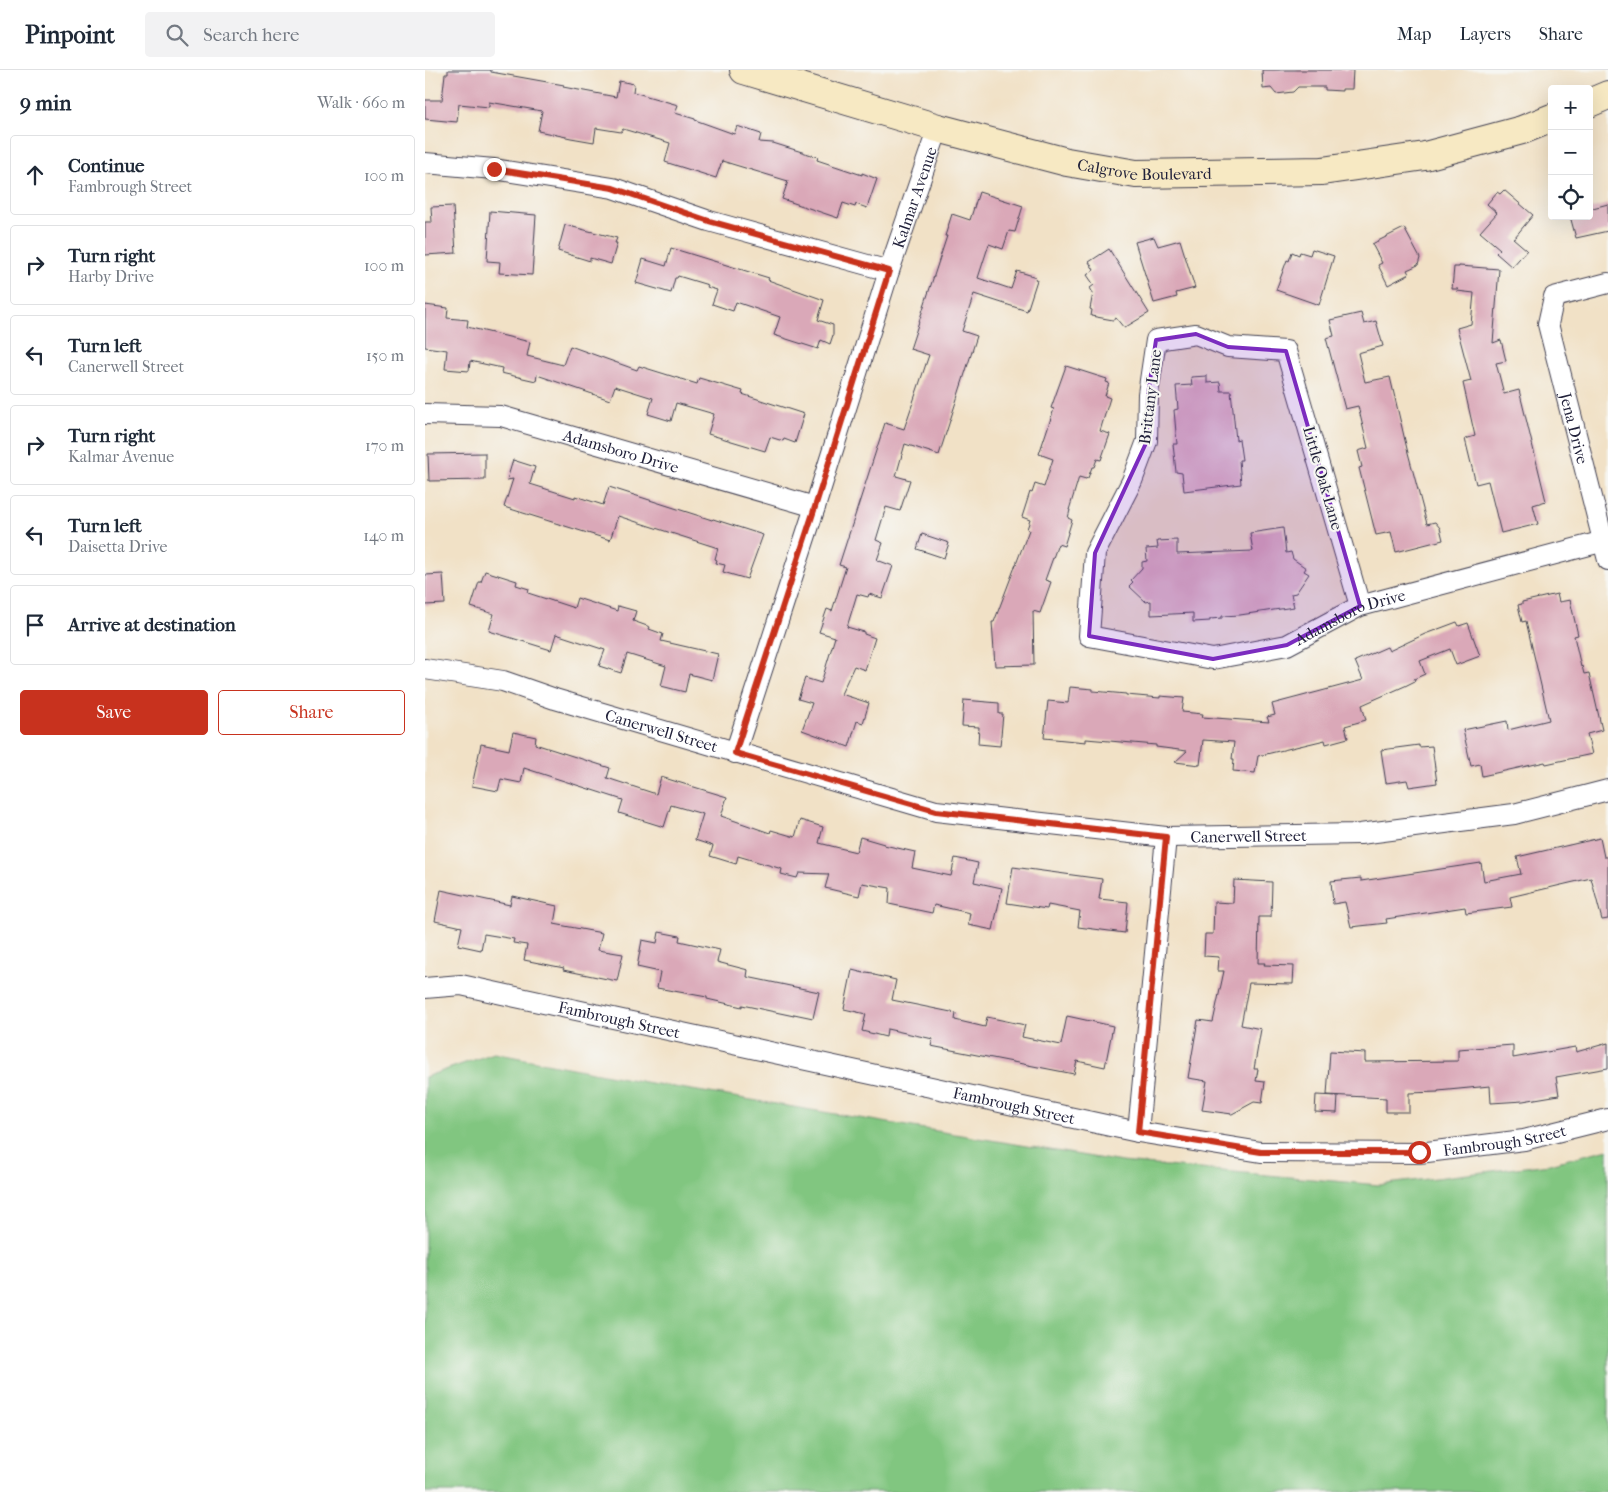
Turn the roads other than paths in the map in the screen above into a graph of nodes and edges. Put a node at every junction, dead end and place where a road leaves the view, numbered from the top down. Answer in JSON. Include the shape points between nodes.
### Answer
{"nodes":[{"id":1,"x":744,"y":70,"type":"edge"},
{"id":2,"x":1608,"y":95,"type":"edge"},
{"id":3,"x":1593,"y":101,"type":"edge"},
{"id":4,"x":1548,"y":120,"type":"edge"},
{"id":5,"x":938,"y":128,"type":"junction"},
{"id":6,"x":425,"y":163,"type":"edge"},
{"id":7,"x":889,"y":271,"type":"junction"},
{"id":8,"x":1608,"y":283,"type":"edge"},
{"id":9,"x":1286,"y":351,"type":"joint"},
{"id":10,"x":425,"y":414,"type":"edge"},
{"id":11,"x":815,"y":507,"type":"junction"},
{"id":12,"x":1607,"y":547,"type":"edge"},
{"id":13,"x":1360,"y":606,"type":"junction"},
{"id":14,"x":1089,"y":636,"type":"joint"},
{"id":15,"x":425,"y":669,"type":"edge"},
{"id":16,"x":735,"y":753,"type":"junction"},
{"id":17,"x":1608,"y":790,"type":"edge"},
{"id":18,"x":1166,"y":837,"type":"junction"},
{"id":19,"x":425,"y":988,"type":"edge"},
{"id":20,"x":1608,"y":1119,"type":"edge"},
{"id":21,"x":1138,"y":1132,"type":"junction"}],
"edges":[{"from":1,"to":5,"type":"street","name":"Calgrove Boulevard"},
{"from":2,"to":3,"type":"street"},
{"from":4,"to":5,"type":"street","name":"Calgrove Boulevard","via":[[1522,130],[1425,156],[1321,171],[1136,174],[1067,162]]},
{"from":5,"to":7,"type":"street","name":"Kalmar Avenue"},
{"from":6,"to":7,"type":"street","via":[[494,169],[613,188],[709,221]]},
{"from":7,"to":11,"type":"street","name":"Kalmar Avenue"},
{"from":8,"to":12,"type":"street","name":"Jena Drive","via":[[1553,297],[1548,324]]},
{"from":9,"to":13,"type":"street","name":"Little Oak Lane"},
{"from":9,"to":14,"type":"street","name":"Brittany Lane","via":[[1228,347],[1196,334],[1156,340],[1147,441],[1095,553]]},
{"from":10,"to":11,"type":"street","name":"Adamsboro Drive","via":[[501,416]]},
{"from":11,"to":16,"type":"street","name":"Kalmar Avenue"},
{"from":12,"to":13,"type":"street","name":"Adamsboro Drive"},
{"from":13,"to":14,"type":"street","name":"Adamsboro Drive","via":[[1287,645],[1213,659]]},
{"from":15,"to":16,"type":"street","name":"Canerwell Street","via":[[503,682]]},
{"from":16,"to":18,"type":"street","name":"Canerwell Street","via":[[936,811]]},
{"from":17,"to":18,"type":"street","name":"Canerwell Street","via":[[1514,814],[1360,834]]},
{"from":18,"to":21,"type":"street"},
{"from":19,"to":21,"type":"street","name":"Fambrough Street","via":[[461,985]]},
{"from":20,"to":21,"type":"street","name":"Fambrough Street","via":[[1524,1140],[1419,1152],[1261,1152]]}]}
